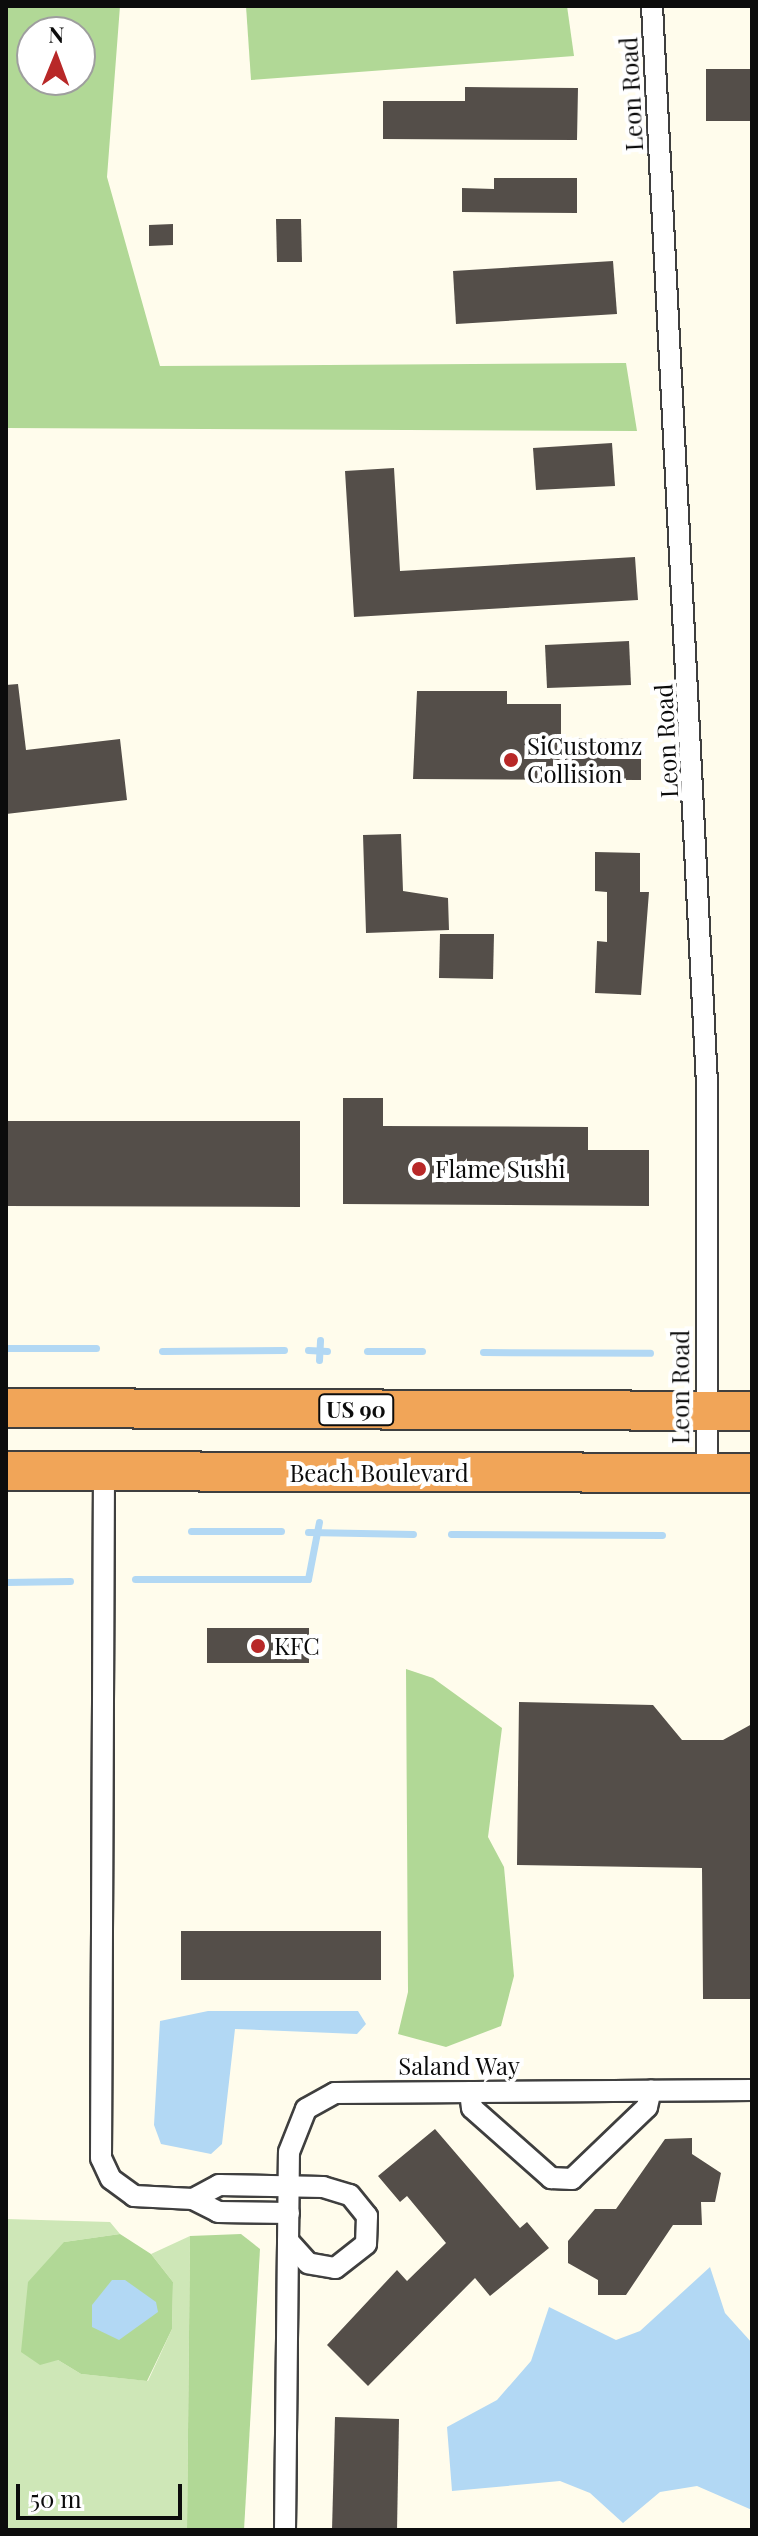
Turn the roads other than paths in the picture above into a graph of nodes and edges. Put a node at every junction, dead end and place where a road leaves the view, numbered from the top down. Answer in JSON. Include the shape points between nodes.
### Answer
{"nodes":[{"id":1,"x":652,"y":6,"type":"edge"},
{"id":2,"x":6,"y":1408,"type":"edge"},
{"id":3,"x":706,"y":1411,"type":"junction"},
{"id":4,"x":752,"y":1411,"type":"edge"},
{"id":5,"x":6,"y":1471,"type":"edge"},
{"id":6,"x":104,"y":1472,"type":"junction"},
{"id":7,"x":707,"y":1473,"type":"junction"},
{"id":8,"x":752,"y":1473,"type":"edge"},
{"id":9,"x":651,"y":2090,"type":"junction"},
{"id":10,"x":752,"y":2090,"type":"edge"},
{"id":11,"x":470,"y":2092,"type":"junction"},
{"id":12,"x":289,"y":2185,"type":"junction"},
{"id":13,"x":193,"y":2199,"type":"junction"},
{"id":14,"x":289,"y":2213,"type":"junction"},
{"id":15,"x":288,"y":2241,"type":"junction"},
{"id":16,"x":285,"y":2530,"type":"edge"}],
"edges":[{"from":1,"to":3,"type":"street","name":"Leon Road","via":[[707,1085]]},
{"from":2,"to":3,"type":"highway","number":"US 90"},
{"from":3,"to":4,"type":"highway","number":"US 90"},
{"from":3,"to":7,"type":"street","name":"Leon Road"},
{"from":5,"to":6,"type":"highway","name":"Beach Boulevard"},
{"from":6,"to":7,"type":"highway","name":"Beach Boulevard"},
{"from":6,"to":13,"type":"street","via":[[101,2158],[111,2179],[134,2196]]},
{"from":7,"to":8,"type":"highway","name":"Beach Boulevard"},
{"from":9,"to":10,"type":"street","name":"Saland Way"},
{"from":9,"to":11,"type":"street","name":"Saland Way"},
{"from":9,"to":11,"type":"street","via":[[647,2107],[572,2179],[551,2178],[472,2108]]},
{"from":11,"to":12,"type":"street","name":"Saland Way","via":[[317,2099],[296,2127]]},
{"from":12,"to":13,"type":"street","via":[[219,2185]]},
{"from":12,"to":14,"type":"street","name":"Saland Way"},
{"from":12,"to":15,"type":"street","via":[[350,2195],[369,2230],[359,2255],[335,2268],[308,2263]]},
{"from":13,"to":14,"type":"street","via":[[218,2212]]},
{"from":14,"to":15,"type":"street","name":"Saland Way"},
{"from":15,"to":16,"type":"street","name":"Saland Way"}]}
